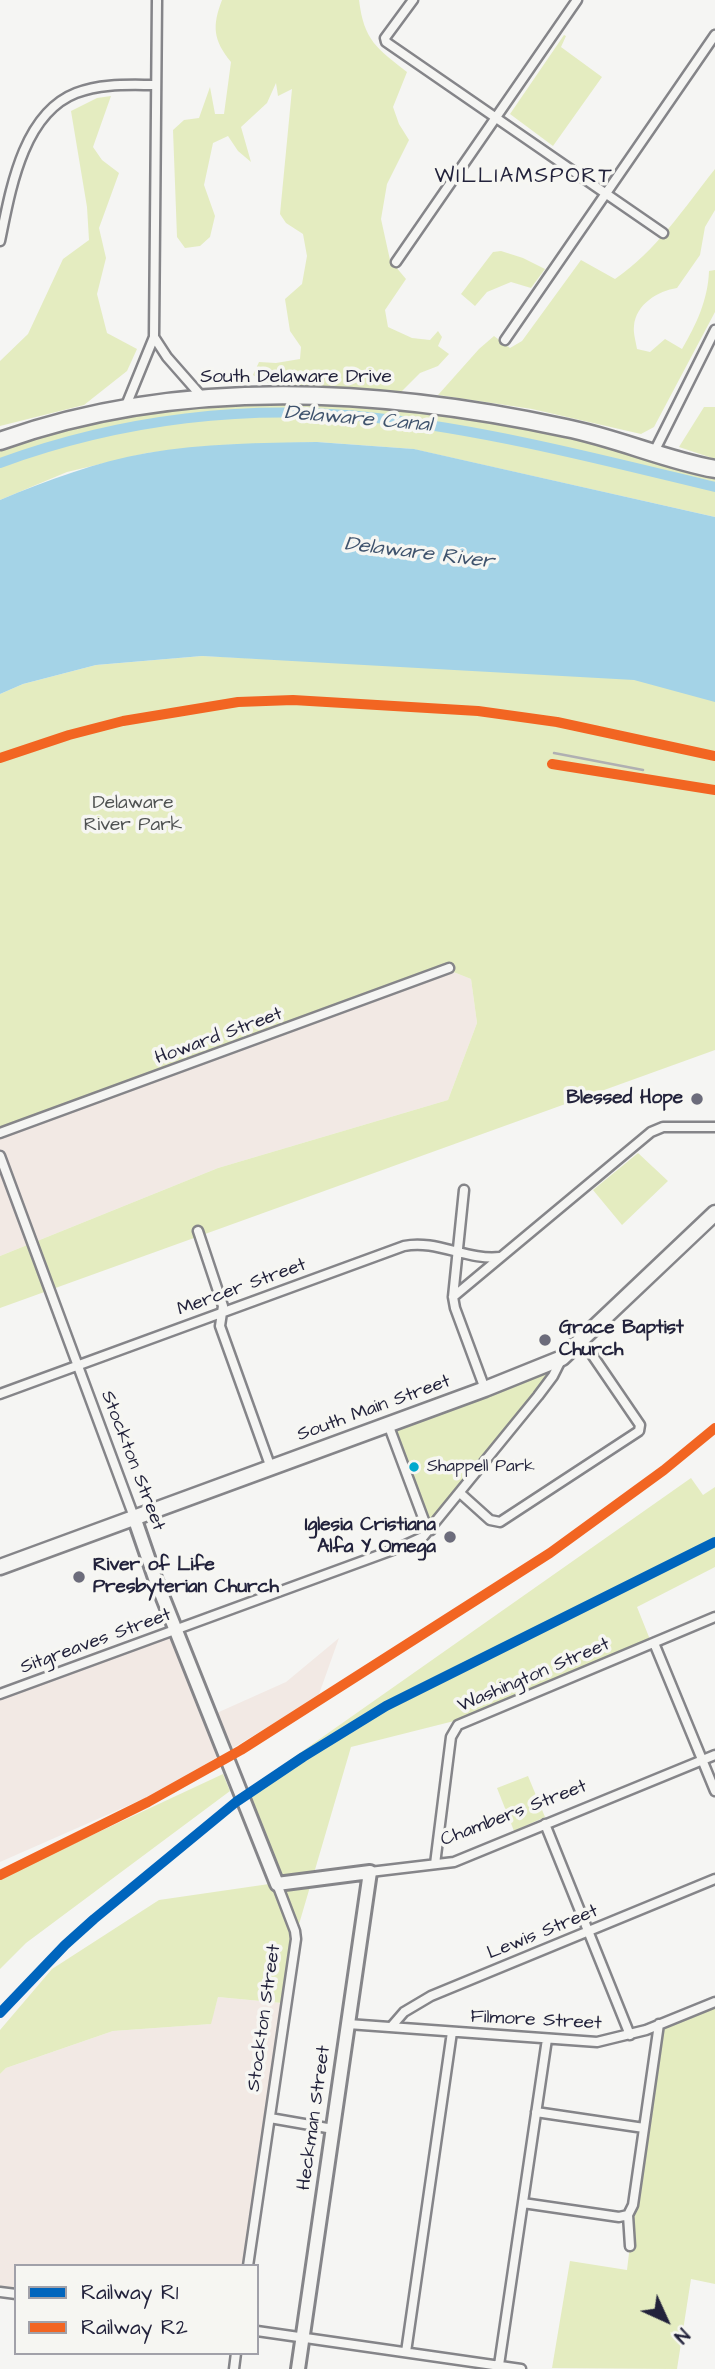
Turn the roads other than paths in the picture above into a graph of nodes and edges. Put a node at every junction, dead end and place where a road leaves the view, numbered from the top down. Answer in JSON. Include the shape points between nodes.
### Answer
{"nodes":[{"id":1,"x":157,"y":0,"type":"edge"},
{"id":2,"x":413,"y":0,"type":"edge"},
{"id":3,"x":577,"y":0,"type":"edge"},
{"id":4,"x":715,"y":35,"type":"edge"},
{"id":5,"x":156,"y":85,"type":"junction"},
{"id":6,"x":495,"y":117,"type":"junction"},
{"id":7,"x":607,"y":194,"type":"junction"},
{"id":8,"x":663,"y":233,"type":"dead end"},
{"id":9,"x":0,"y":241,"type":"edge"},
{"id":10,"x":397,"y":262,"type":"dead end"},
{"id":11,"x":715,"y":331,"type":"edge"},
{"id":12,"x":154,"y":337,"type":"junction"},
{"id":13,"x":505,"y":340,"type":"dead end"},
{"id":14,"x":203,"y":398,"type":"junction"},
{"id":15,"x":125,"y":409,"type":"junction"},
{"id":16,"x":0,"y":441,"type":"edge"},
{"id":17,"x":654,"y":452,"type":"junction"},
{"id":18,"x":715,"y":469,"type":"edge"},
{"id":19,"x":449,"y":968,"type":"dead end"},
{"id":20,"x":715,"y":1127,"type":"edge"},
{"id":21,"x":0,"y":1133,"type":"edge"},
{"id":22,"x":0,"y":1156,"type":"edge"},
{"id":23,"x":464,"y":1190,"type":"dead end"},
{"id":24,"x":715,"y":1213,"type":"edge"},
{"id":25,"x":198,"y":1231,"type":"dead end"},
{"id":26,"x":457,"y":1251,"type":"junction"},
{"id":27,"x":499,"y":1257,"type":"junction"},
{"id":28,"x":453,"y":1297,"type":"junction"},
{"id":29,"x":222,"y":1311,"type":"junction"},
{"id":30,"x":582,"y":1340,"type":"junction"},
{"id":31,"x":562,"y":1358,"type":"junction"},
{"id":32,"x":76,"y":1366,"type":"junction"},
{"id":33,"x":485,"y":1389,"type":"junction"},
{"id":34,"x":0,"y":1394,"type":"edge"},
{"id":35,"x":388,"y":1424,"type":"junction"},
{"id":36,"x":271,"y":1468,"type":"junction"},
{"id":37,"x":460,"y":1493,"type":"junction"},
{"id":38,"x":134,"y":1517,"type":"junction"},
{"id":39,"x":430,"y":1530,"type":"junction"},
{"id":40,"x":0,"y":1567,"type":"edge"},
{"id":41,"x":715,"y":1617,"type":"edge"},
{"id":42,"x":177,"y":1630,"type":"junction"},
{"id":43,"x":654,"y":1643,"type":"junction"},
{"id":44,"x":0,"y":1694,"type":"edge"},
{"id":45,"x":715,"y":1755,"type":"edge"},
{"id":46,"x":702,"y":1761,"type":"junction"},
{"id":47,"x":715,"y":1791,"type":"edge"},
{"id":48,"x":545,"y":1824,"type":"junction"},
{"id":49,"x":435,"y":1864,"type":"junction"},
{"id":50,"x":370,"y":1872,"type":"junction"},
{"id":51,"x":715,"y":1879,"type":"edge"},
{"id":52,"x":277,"y":1884,"type":"junction"},
{"id":53,"x":588,"y":1931,"type":"junction"},
{"id":54,"x":715,"y":2002,"type":"edge"},
{"id":55,"x":348,"y":2024,"type":"junction"},
{"id":56,"x":659,"y":2024,"type":"junction"},
{"id":57,"x":391,"y":2027,"type":"junction"},
{"id":58,"x":452,"y":2032,"type":"junction"},
{"id":59,"x":630,"y":2035,"type":"junction"},
{"id":60,"x":547,"y":2039,"type":"junction"},
{"id":61,"x":536,"y":2112,"type":"junction"},
{"id":62,"x":270,"y":2118,"type":"junction"},
{"id":63,"x":645,"y":2128,"type":"junction"},
{"id":64,"x":333,"y":2129,"type":"junction"},
{"id":65,"x":523,"y":2203,"type":"junction"},
{"id":66,"x":628,"y":2215,"type":"junction"},
{"id":67,"x":630,"y":2246,"type":"dead end"},
{"id":68,"x":248,"y":2264,"type":"edge"},
{"id":69,"x":259,"y":2331,"type":"edge"},
{"id":70,"x":303,"y":2338,"type":"junction"},
{"id":71,"x":406,"y":2352,"type":"junction"},
{"id":72,"x":499,"y":2365,"type":"junction"},
{"id":73,"x":298,"y":2369,"type":"edge"},
{"id":74,"x":521,"y":2369,"type":"edge"}],
"edges":[{"from":1,"to":5,"type":"street"},
{"from":2,"to":6,"type":"street","via":[[385,40]]},
{"from":3,"to":6,"type":"street"},
{"from":4,"to":7,"type":"street"},
{"from":5,"to":9,"type":"street","via":[[114,84],[74,94],[46,116],[18,164]]},
{"from":5,"to":12,"type":"street"},
{"from":6,"to":7,"type":"street"},
{"from":6,"to":10,"type":"street"},
{"from":7,"to":8,"type":"street"},
{"from":7,"to":13,"type":"street"},
{"from":11,"to":17,"type":"street"},
{"from":12,"to":14,"type":"street"},
{"from":12,"to":15,"type":"street"},
{"from":14,"to":15,"type":"highway","name":"South Delaware Drive"},
{"from":14,"to":17,"type":"highway","name":"South Delaware Drive","via":[[397,399],[567,428]]},
{"from":15,"to":16,"type":"highway","name":"South Delaware Drive"},
{"from":17,"to":18,"type":"highway","name":"South Delaware Drive"},
{"from":19,"to":21,"type":"street","name":"Howard Street"},
{"from":20,"to":27,"type":"street","via":[[663,1127],[651,1132]]},
{"from":22,"to":32,"type":"street","name":"Stockton Street"},
{"from":23,"to":26,"type":"street"},
{"from":24,"to":30,"type":"main road","name":"South Main Street"},
{"from":25,"to":29,"type":"street"},
{"from":26,"to":27,"type":"street","name":"Mercer Street"},
{"from":26,"to":28,"type":"street"},
{"from":26,"to":29,"type":"street","name":"Mercer Street","via":[[404,1246]]},
{"from":27,"to":28,"type":"street"},
{"from":28,"to":33,"type":"street"},
{"from":29,"to":32,"type":"street","name":"Mercer Street"},
{"from":29,"to":36,"type":"street","via":[[220,1326]]},
{"from":30,"to":31,"type":"main road","name":"South Main Street"},
{"from":30,"to":37,"type":"street","via":[[640,1425],[639,1431],[500,1522],[490,1520]]},
{"from":31,"to":33,"type":"main road","name":"South Main Street"},
{"from":31,"to":37,"type":"street","name":"Sitgreaves Street","via":[[538,1396]]},
{"from":32,"to":34,"type":"street","name":"Mercer Street"},
{"from":32,"to":38,"type":"street","name":"Stockton Street"},
{"from":33,"to":35,"type":"main road","name":"South Main Street"},
{"from":35,"to":36,"type":"main road","name":"South Main Street"},
{"from":35,"to":39,"type":"street"},
{"from":36,"to":38,"type":"main road","name":"South Main Street"},
{"from":37,"to":39,"type":"street","name":"Sitgreaves Street"},
{"from":38,"to":40,"type":"main road","name":"South Main Street"},
{"from":38,"to":42,"type":"street","name":"Stockton Street"},
{"from":39,"to":42,"type":"street","name":"Sitgreaves Street","via":[[401,1547]]},
{"from":41,"to":43,"type":"street","name":"Washington Street"},
{"from":42,"to":44,"type":"street","name":"Sitgreaves Street"},
{"from":42,"to":52,"type":"street","name":"Stockton Street"},
{"from":43,"to":46,"type":"street"},
{"from":43,"to":49,"type":"street","name":"Washington Street","via":[[454,1730]]},
{"from":45,"to":46,"type":"street","name":"Chambers Street"},
{"from":46,"to":47,"type":"street"},
{"from":46,"to":48,"type":"street","name":"Chambers Street"},
{"from":48,"to":49,"type":"street","name":"Chambers Street","via":[[466,1857]]},
{"from":48,"to":53,"type":"street"},
{"from":49,"to":50,"type":"street","name":"Chambers Street"},
{"from":50,"to":52,"type":"street","name":"Chambers Street"},
{"from":50,"to":55,"type":"street","name":"Heckman Street"},
{"from":51,"to":53,"type":"street","name":"Lewis Street"},
{"from":52,"to":62,"type":"street","name":"Stockton Street","via":[[296,1939]]},
{"from":53,"to":57,"type":"street","name":"Lewis Street","via":[[431,1996],[404,2011]]},
{"from":53,"to":59,"type":"street"},
{"from":54,"to":56,"type":"street","name":"Filmore Street"},
{"from":55,"to":57,"type":"street","name":"Filmore Street"},
{"from":55,"to":64,"type":"street","name":"Heckman Street"},
{"from":56,"to":59,"type":"street","name":"Filmore Street"},
{"from":56,"to":63,"type":"street"},
{"from":57,"to":58,"type":"street","name":"Filmore Street"},
{"from":58,"to":60,"type":"street","name":"Filmore Street"},
{"from":58,"to":71,"type":"street"},
{"from":59,"to":60,"type":"street","name":"Filmore Street","via":[[588,2042]]},
{"from":60,"to":61,"type":"street"},
{"from":61,"to":63,"type":"street"},
{"from":61,"to":65,"type":"street"},
{"from":62,"to":64,"type":"street"},
{"from":62,"to":68,"type":"street","name":"Stockton Street"},
{"from":63,"to":66,"type":"street"},
{"from":64,"to":70,"type":"street","name":"Heckman Street"},
{"from":65,"to":66,"type":"street"},
{"from":65,"to":72,"type":"street"},
{"from":66,"to":67,"type":"street"},
{"from":69,"to":70,"type":"street"},
{"from":70,"to":71,"type":"street"},
{"from":70,"to":73,"type":"street","name":"Heckman Street"},
{"from":71,"to":72,"type":"street"},
{"from":72,"to":74,"type":"street"}]}
